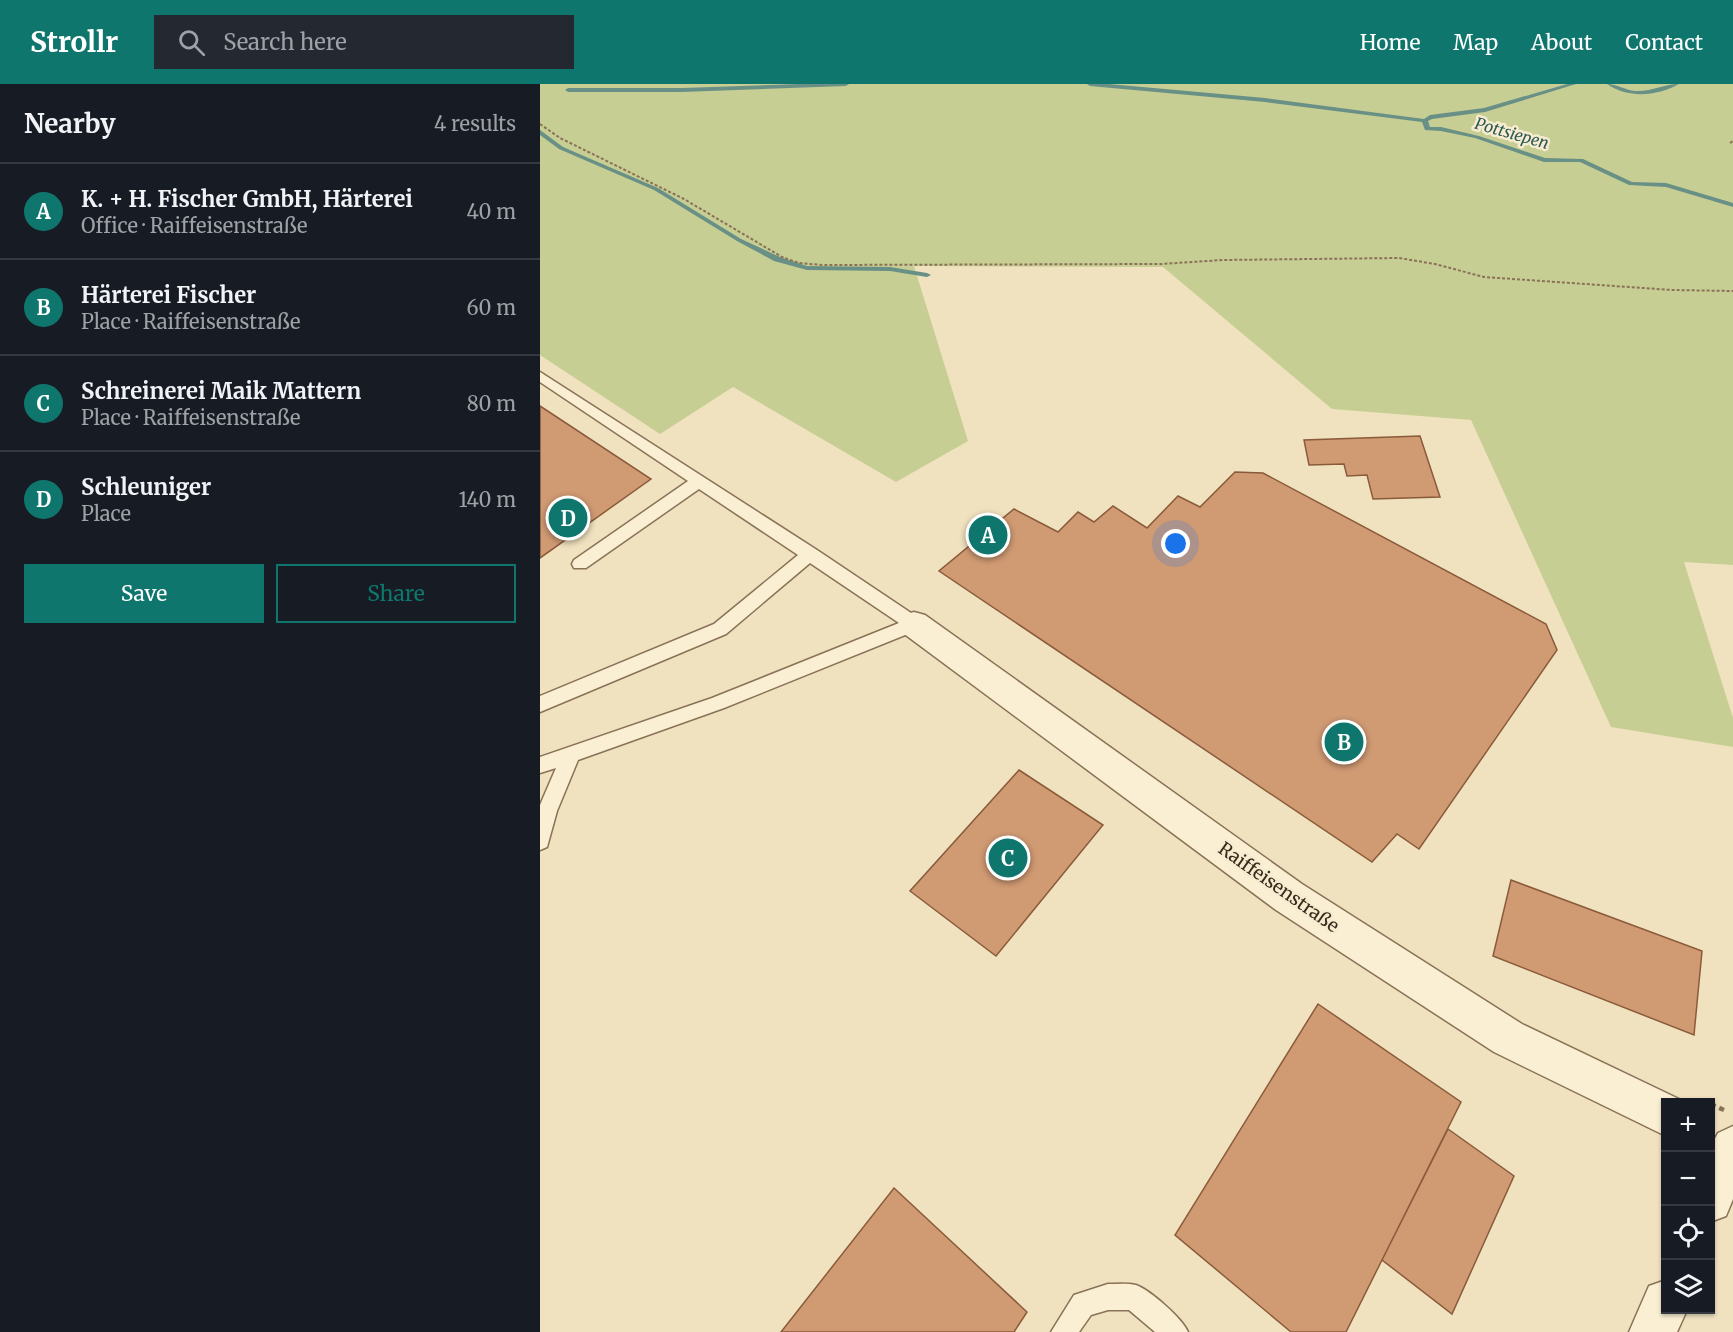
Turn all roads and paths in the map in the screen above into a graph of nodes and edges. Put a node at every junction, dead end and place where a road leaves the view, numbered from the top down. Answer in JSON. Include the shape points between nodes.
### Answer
{"nodes":[{"id":1,"x":540,"y":124,"type":"edge"},
{"id":2,"x":1733,"y":291,"type":"edge"},
{"id":3,"x":540,"y":376,"type":"edge"},
{"id":4,"x":699,"y":481,"type":"junction"},
{"id":5,"x":811,"y":554,"type":"junction"},
{"id":6,"x":580,"y":564,"type":"dead end"},
{"id":7,"x":914,"y":624,"type":"junction"},
{"id":8,"x":540,"y":704,"type":"edge"},
{"id":9,"x":570,"y":756,"type":"junction"},
{"id":10,"x":540,"y":765,"type":"edge"},
{"id":11,"x":540,"y":841,"type":"edge"},
{"id":12,"x":1661,"y":1113,"type":"edge"},
{"id":13,"x":1715,"y":1139,"type":"edge"},
{"id":14,"x":1733,"y":1148,"type":"edge"},
{"id":15,"x":1715,"y":1189,"type":"edge"},
{"id":16,"x":1661,"y":1313,"type":"edge"},
{"id":17,"x":1064,"y":1332,"type":"edge"},
{"id":18,"x":1174,"y":1332,"type":"edge"},
{"id":19,"x":1653,"y":1332,"type":"edge"}],
"edges":[{"from":1,"to":2,"type":"path","via":[[560,138],[713,215],[775,253],[799,262],[1161,264],[1399,258],[1484,277]]},
{"from":3,"to":4,"type":"lane"},
{"from":4,"to":5,"type":"lane"},
{"from":4,"to":6,"type":"lane"},
{"from":5,"to":7,"type":"lane"},
{"from":5,"to":8,"type":"lane","via":[[720,629]]},
{"from":7,"to":9,"type":"lane","via":[[718,703]]},
{"from":7,"to":12,"type":"street","name":"Raiffeisenstraße","via":[[1289,897],[1508,1038]]},
{"from":9,"to":10,"type":"lane"},
{"from":9,"to":11,"type":"lane","via":[[547,811]]},
{"from":13,"to":14,"type":"street"},
{"from":14,"to":15,"type":"street"},
{"from":16,"to":19,"type":"street"},
{"from":17,"to":18,"type":"lane","via":[[1083,1304],[1108,1297],[1134,1297]]}]}
